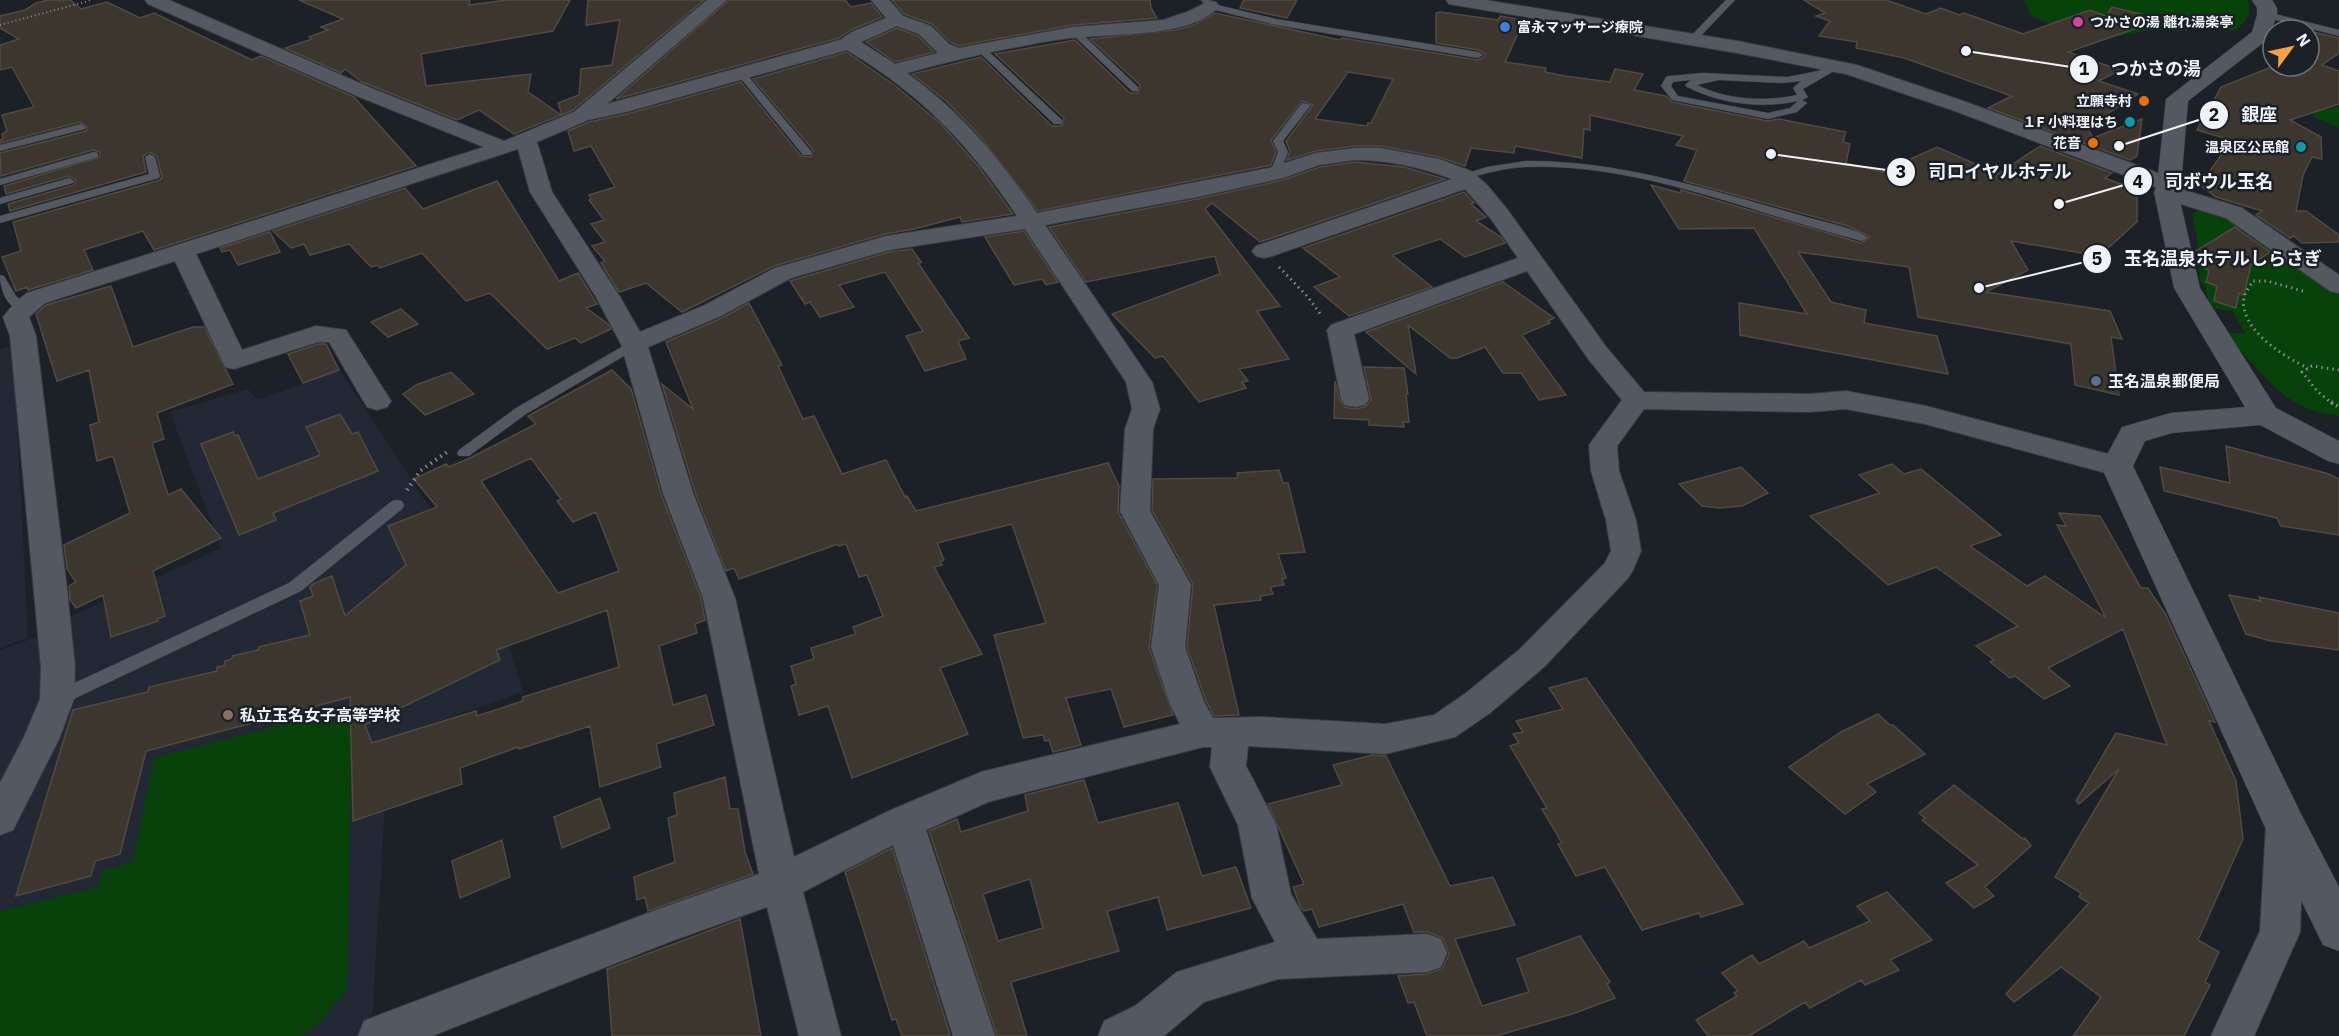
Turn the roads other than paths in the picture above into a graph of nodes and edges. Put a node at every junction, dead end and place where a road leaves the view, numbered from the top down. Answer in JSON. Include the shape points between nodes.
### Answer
{"nodes":[{"id":1,"x":154,"y":0,"type":"edge"},
{"id":2,"x":718,"y":0,"type":"edge"},
{"id":3,"x":880,"y":0,"type":"edge"},
{"id":4,"x":1455,"y":0,"type":"edge"},
{"id":5,"x":1731,"y":0,"type":"edge"},
{"id":6,"x":1208,"y":3,"type":"edge"},
{"id":7,"x":2264,"y":8,"type":"edge"},
{"id":8,"x":897,"y":20,"type":"junction"},
{"id":9,"x":1075,"y":32,"type":"junction"},
{"id":10,"x":2339,"y":33,"type":"edge"},
{"id":11,"x":1693,"y":39,"type":"junction"},
{"id":12,"x":847,"y":44,"type":"junction"},
{"id":13,"x":981,"y":49,"type":"junction"},
{"id":14,"x":955,"y":54,"type":"junction"},
{"id":15,"x":1478,"y":55,"type":"dead end"},
{"id":16,"x":1830,"y":69,"type":"junction"},
{"id":17,"x":895,"y":70,"type":"junction"},
{"id":18,"x":741,"y":73,"type":"junction"},
{"id":19,"x":1723,"y":78,"type":"junction"},
{"id":20,"x":1135,"y":89,"type":"dead end"},
{"id":21,"x":1803,"y":97,"type":"junction"},
{"id":22,"x":1306,"y":105,"type":"dead end"},
{"id":23,"x":581,"y":116,"type":"junction"},
{"id":24,"x":1058,"y":122,"type":"dead end"},
{"id":25,"x":81,"y":127,"type":"dead end"},
{"id":26,"x":526,"y":139,"type":"junction"},
{"id":27,"x":0,"y":148,"type":"edge"},
{"id":28,"x":504,"y":148,"type":"junction"},
{"id":29,"x":807,"y":153,"type":"dead end"},
{"id":30,"x":94,"y":156,"type":"dead end"},
{"id":31,"x":150,"y":157,"type":"dead end"},
{"id":32,"x":1275,"y":173,"type":"junction"},
{"id":33,"x":1466,"y":179,"type":"junction"},
{"id":34,"x":69,"y":181,"type":"dead end"},
{"id":35,"x":0,"y":182,"type":"edge"},
{"id":36,"x":2168,"y":189,"type":"junction"},
{"id":37,"x":0,"y":201,"type":"edge"},
{"id":38,"x":0,"y":220,"type":"edge"},
{"id":39,"x":1032,"y":221,"type":"junction"},
{"id":40,"x":2259,"y":229,"type":"junction"},
{"id":41,"x":1862,"y":238,"type":"dead end"},
{"id":42,"x":182,"y":250,"type":"junction"},
{"id":43,"x":1264,"y":251,"type":"road end"},
{"id":44,"x":1531,"y":261,"type":"junction"},
{"id":45,"x":2339,"y":270,"type":"edge"},
{"id":46,"x":0,"y":279,"type":"edge"},
{"id":47,"x":2339,"y":286,"type":"edge"},
{"id":48,"x":15,"y":329,"type":"edge"},
{"id":49,"x":634,"y":344,"type":"junction"},
{"id":50,"x":1355,"y":399,"type":"dead end"},
{"id":51,"x":1636,"y":400,"type":"junction"},
{"id":52,"x":377,"y":401,"type":"dead end"},
{"id":53,"x":2265,"y":415,"type":"junction"},
{"id":54,"x":464,"y":453,"type":"dead end"},
{"id":55,"x":2339,"y":454,"type":"edge"},
{"id":56,"x":2117,"y":466,"type":"junction"},
{"id":57,"x":397,"y":506,"type":"dead end"},
{"id":58,"x":57,"y":699,"type":"junction"},
{"id":59,"x":1217,"y":733,"type":"junction"},
{"id":60,"x":0,"y":819,"type":"edge"},
{"id":61,"x":904,"y":821,"type":"junction"},
{"id":62,"x":2286,"y":825,"type":"junction"},
{"id":63,"x":781,"y":884,"type":"junction"},
{"id":64,"x":2339,"y":931,"type":"edge"},
{"id":65,"x":1427,"y":953,"type":"dead end"},
{"id":66,"x":1306,"y":958,"type":"junction"},
{"id":67,"x":379,"y":1036,"type":"edge"},
{"id":68,"x":820,"y":1036,"type":"edge"},
{"id":69,"x":974,"y":1036,"type":"edge"},
{"id":70,"x":1119,"y":1036,"type":"edge"},
{"id":71,"x":2232,"y":1036,"type":"edge"}],
"edges":[{"from":1,"to":28,"type":"street","via":[[363,92]]},
{"from":2,"to":23,"type":"street"},
{"from":3,"to":8,"type":"street"},
{"from":4,"to":11,"type":"street"},
{"from":5,"to":11,"type":"lane"},
{"from":6,"to":9,"type":"street","via":[[1190,18],[1163,24]]},
{"from":6,"to":15,"type":"lane","via":[[1276,22]]},
{"from":7,"to":10,"type":"lane"},
{"from":7,"to":36,"type":"street","via":[[2260,35],[2177,99]]},
{"from":8,"to":12,"type":"street"},
{"from":8,"to":14,"type":"street","via":[[925,30],[942,48]]},
{"from":9,"to":13,"type":"street"},
{"from":9,"to":20,"type":"lane"},
{"from":11,"to":16,"type":"street"},
{"from":12,"to":17,"type":"street"},
{"from":12,"to":18,"type":"street"},
{"from":13,"to":14,"type":"street"},
{"from":13,"to":24,"type":"lane"},
{"from":14,"to":17,"type":"street"},
{"from":16,"to":19,"type":"lane","via":[[1780,80]]},
{"from":16,"to":21,"type":"lane","via":[[1798,88]]},
{"from":16,"to":36,"type":"street","via":[[1962,107]]},
{"from":17,"to":39,"type":"street","via":[[973,140]]},
{"from":18,"to":23,"type":"street"},
{"from":18,"to":29,"type":"lane"},
{"from":19,"to":21,"type":"lane","via":[[1702,79],[1690,85],[1748,102],[1773,103]]},
{"from":19,"to":21,"type":"lane","via":[[1669,79],[1666,86],[1675,98],[1768,116],[1793,110],[1801,105]]},
{"from":22,"to":32,"type":"lane","via":[[1278,141],[1282,152]]},
{"from":23,"to":26,"type":"street"},
{"from":25,"to":27,"type":"lane"},
{"from":26,"to":28,"type":"street"},
{"from":26,"to":49,"type":"street","via":[[541,192]]},
{"from":28,"to":42,"type":"street"},
{"from":30,"to":35,"type":"lane"},
{"from":31,"to":38,"type":"lane","via":[[155,176]]},
{"from":32,"to":33,"type":"street","via":[[1316,159],[1381,154],[1431,164]]},
{"from":32,"to":39,"type":"street"},
{"from":33,"to":41,"type":"lane","via":[[1489,169],[1527,164],[1598,169],[1666,182]]},
{"from":33,"to":43,"type":"street"},
{"from":33,"to":44,"type":"street","via":[[1499,214]]},
{"from":34,"to":37,"type":"lane"},
{"from":36,"to":40,"type":"street","via":[[2234,213]]},
{"from":36,"to":53,"type":"street","via":[[2187,288]]},
{"from":39,"to":49,"type":"street","via":[[886,243],[831,258],[783,273],[712,311]]},
{"from":39,"to":59,"type":"street","via":[[1138,382],[1146,409],[1139,429],[1135,511],[1175,585],[1168,647],[1187,704]]},
{"from":40,"to":45,"type":"street"},
{"from":40,"to":47,"type":"street"},
{"from":42,"to":48,"type":"street","via":[[36,298]]},
{"from":42,"to":52,"type":"street","via":[[234,361],[316,334],[337,335]]},
{"from":44,"to":50,"type":"street","via":[[1340,330]]},
{"from":44,"to":51,"type":"street"},
{"from":46,"to":48,"type":"lane","via":[[11,298]]},
{"from":48,"to":58,"type":"street","via":[[51,589]]},
{"from":49,"to":54,"type":"lane","via":[[521,411]]},
{"from":49,"to":63,"type":"street","via":[[678,494],[719,598]]},
{"from":51,"to":56,"type":"street","via":[[1846,400],[1926,415]]},
{"from":51,"to":59,"type":"street","via":[[1603,445],[1605,471],[1621,520],[1626,551],[1617,570],[1532,658],[1478,703],[1443,727],[1385,739],[1261,731]]},
{"from":53,"to":55,"type":"street"},
{"from":53,"to":56,"type":"street","via":[[2172,423],[2133,434]]},
{"from":56,"to":62,"type":"street"},
{"from":57,"to":58,"type":"lane","via":[[295,587]]},
{"from":58,"to":60,"type":"street","via":[[41,740]]},
{"from":59,"to":61,"type":"street","via":[[981,788]]},
{"from":59,"to":66,"type":"street","via":[[1228,767],[1257,824],[1272,898]]},
{"from":61,"to":63,"type":"street"},
{"from":61,"to":69,"type":"street"},
{"from":62,"to":64,"type":"street"},
{"from":62,"to":71,"type":"street","via":[[2280,932]]},
{"from":63,"to":67,"type":"street","via":[[664,925]]},
{"from":63,"to":68,"type":"street"},
{"from":65,"to":66,"type":"street"},
{"from":66,"to":70,"type":"street","via":[[1278,960],[1192,986],[1150,1021]]}]}
